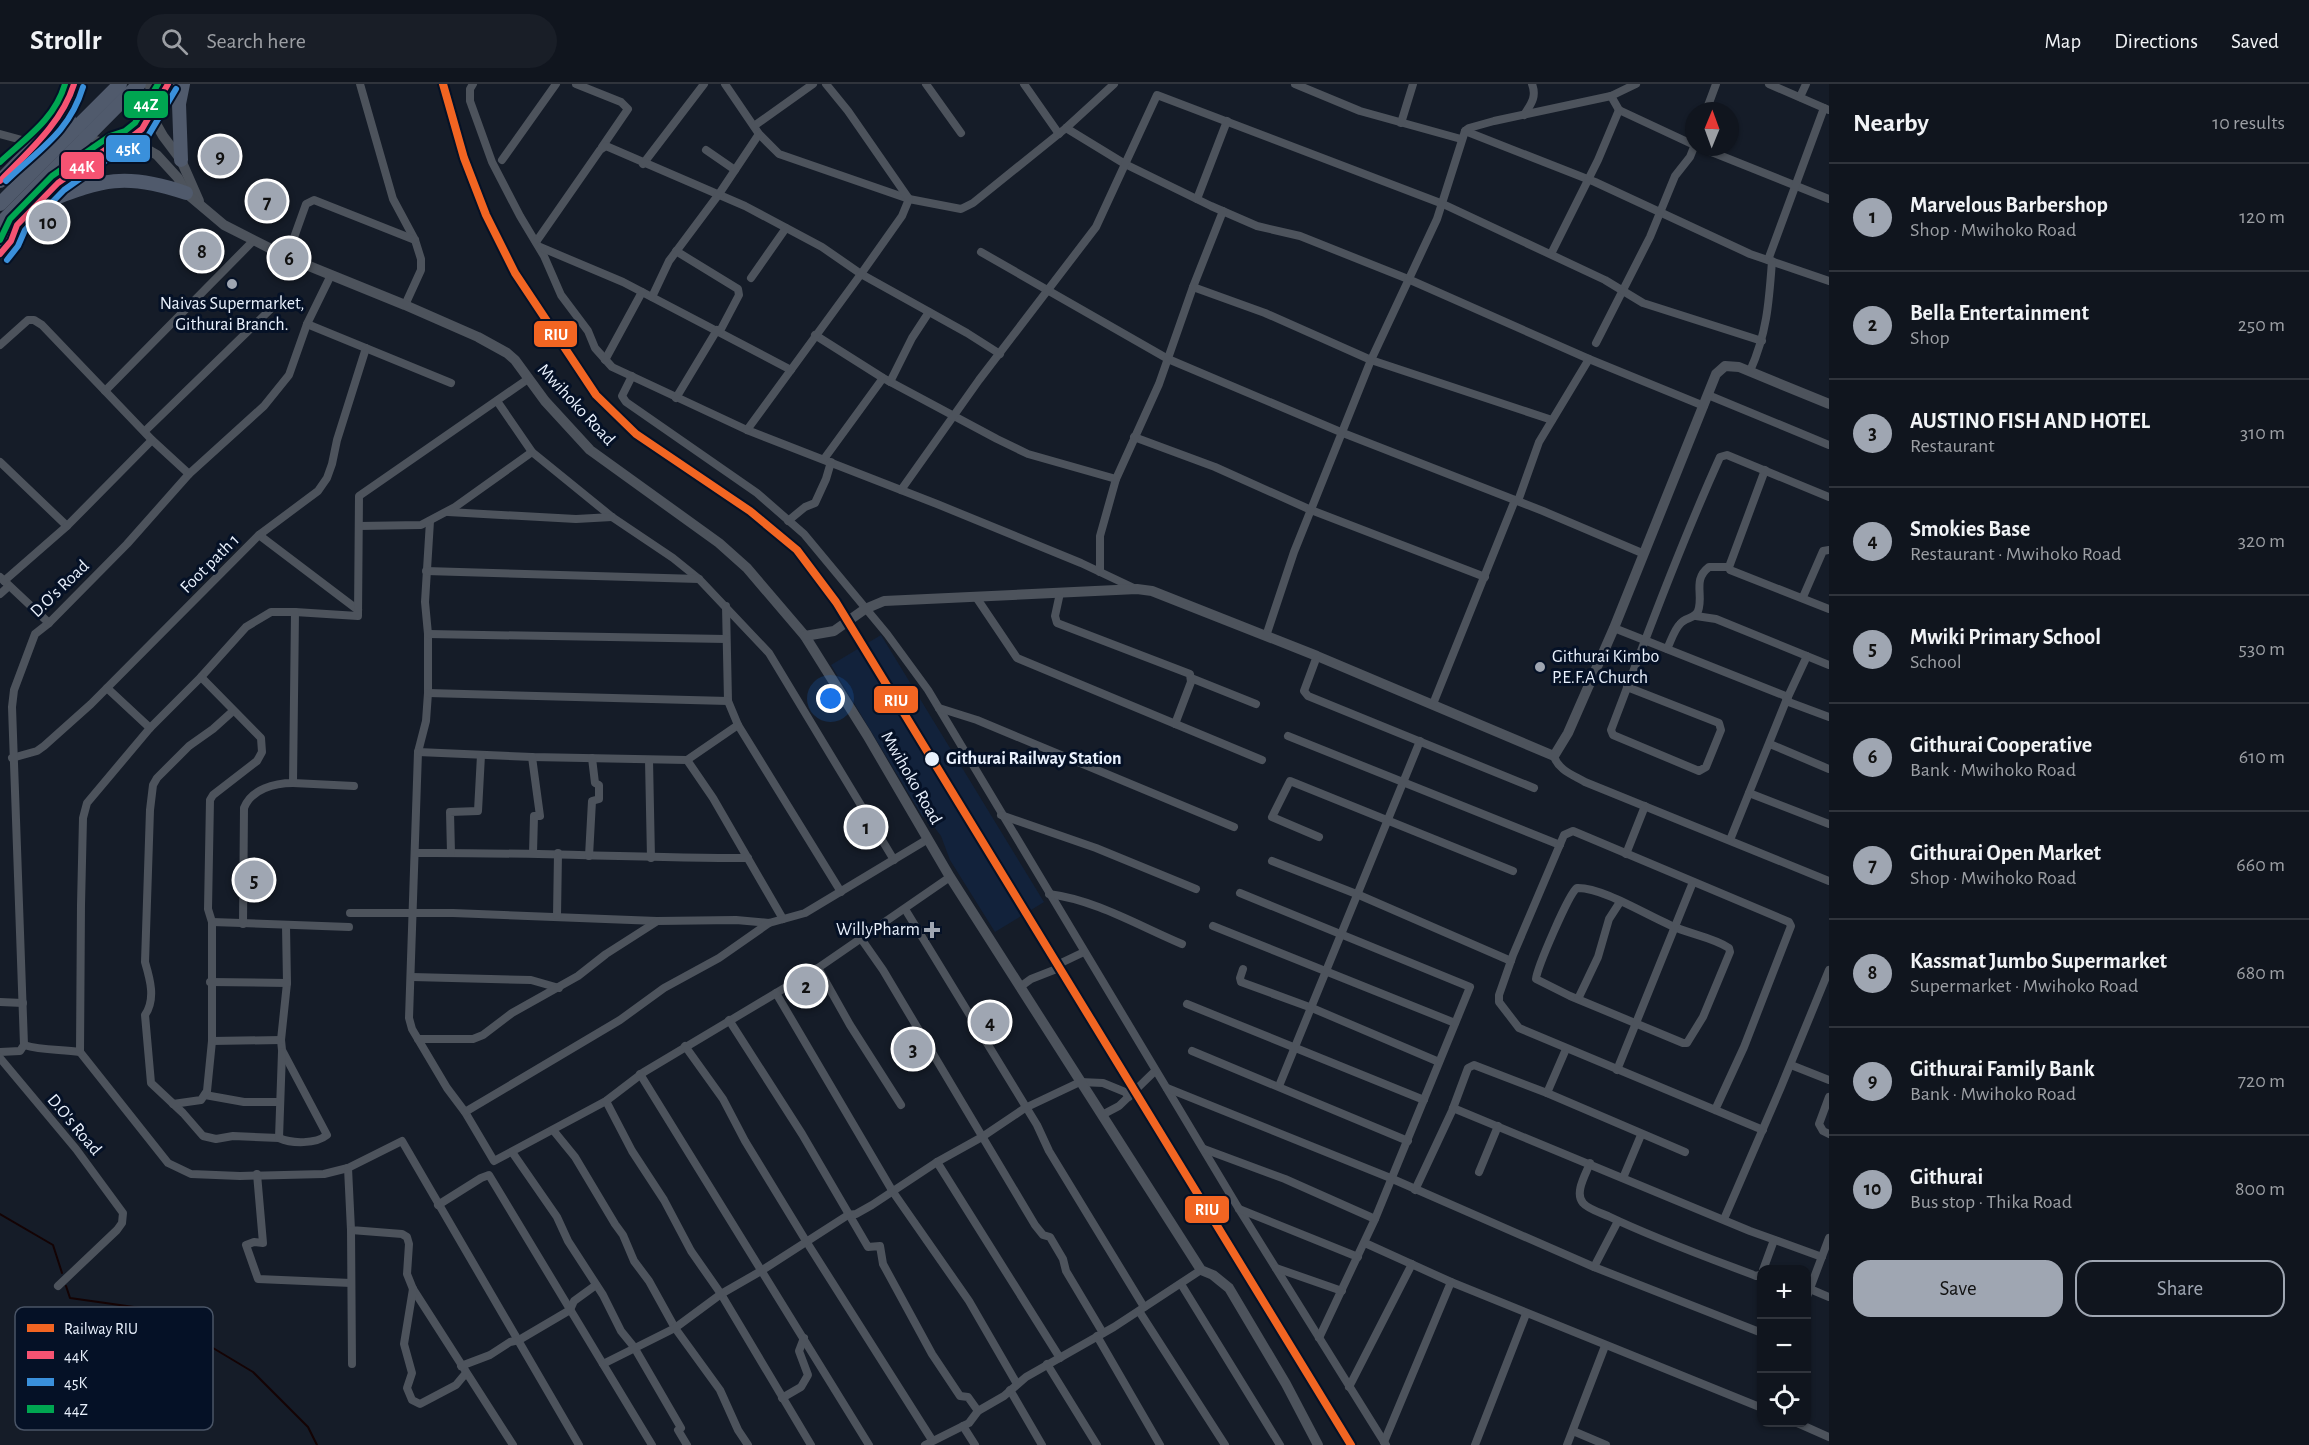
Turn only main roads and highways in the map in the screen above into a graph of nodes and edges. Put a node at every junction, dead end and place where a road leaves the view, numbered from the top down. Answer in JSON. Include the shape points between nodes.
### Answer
{"nodes":[{"id":1,"x":120,"y":84,"type":"edge"},
{"id":2,"x":139,"y":84,"type":"edge"},
{"id":3,"x":168,"y":84,"type":"edge"},
{"id":4,"x":183,"y":84,"type":"edge"},
{"id":5,"x":71,"y":92,"type":"edge"},
{"id":6,"x":151,"y":112,"type":"road end"},
{"id":7,"x":78,"y":137,"type":"junction"},
{"id":8,"x":115,"y":143,"type":"road end"},
{"id":9,"x":181,"y":160,"type":"road end"},
{"id":10,"x":0,"y":181,"type":"edge"},
{"id":11,"x":186,"y":193,"type":"road end"},
{"id":12,"x":0,"y":204,"type":"edge"},
{"id":13,"x":36,"y":205,"type":"junction"},
{"id":14,"x":0,"y":224,"type":"edge"},
{"id":15,"x":0,"y":242,"type":"edge"}],
"edges":[{"from":1,"to":7,"type":"highway"},
{"from":2,"to":7,"type":"highway"},
{"from":3,"to":6,"type":"highway"},
{"from":4,"to":9,"type":"highway","via":[[179,104]]},
{"from":5,"to":10,"type":"highway","via":[[38,141]]},
{"from":7,"to":12,"type":"highway"},
{"from":7,"to":14,"type":"highway"},
{"from":8,"to":13,"type":"highway","via":[[71,172]]},
{"from":11,"to":13,"type":"highway","via":[[161,184],[118,180],[91,184]]},
{"from":13,"to":15,"type":"highway"}]}
